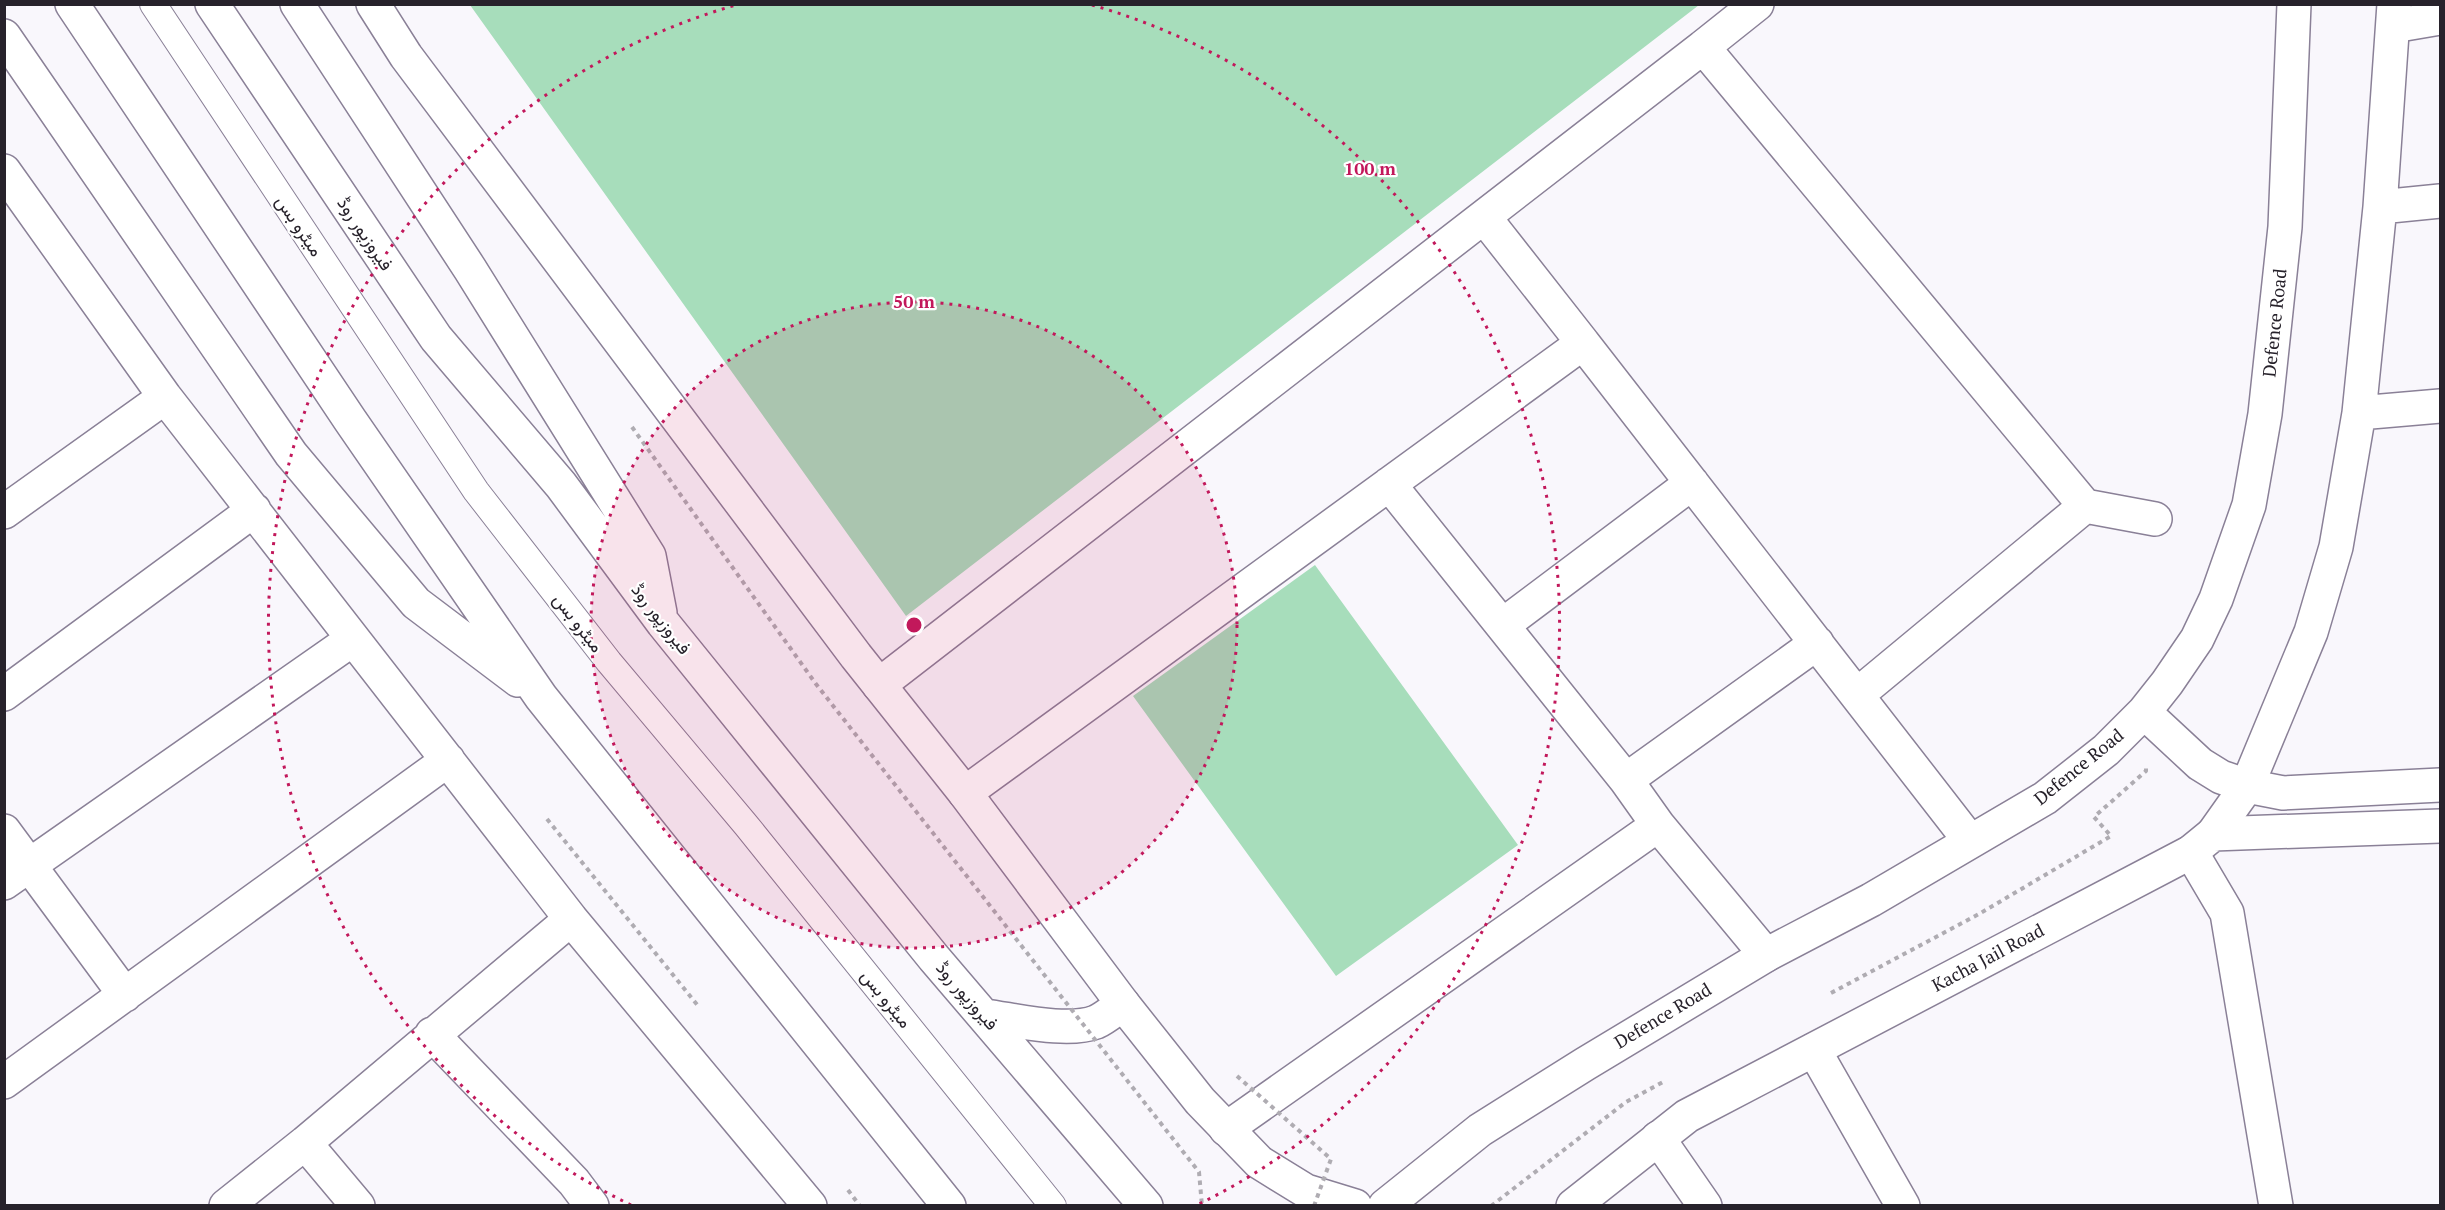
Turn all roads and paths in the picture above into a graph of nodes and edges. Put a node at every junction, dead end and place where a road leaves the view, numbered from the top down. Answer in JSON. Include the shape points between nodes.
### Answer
{"nodes":[{"id":1,"x":72,"y":4,"type":"edge"},
{"id":2,"x":153,"y":4,"type":"edge"},
{"id":3,"x":212,"y":4,"type":"edge"},
{"id":4,"x":373,"y":4,"type":"edge"},
{"id":5,"x":1757,"y":4,"type":"edge"},
{"id":6,"x":2294,"y":4,"type":"edge"},
{"id":7,"x":2394,"y":15,"type":"edge"},
{"id":8,"x":304,"y":16,"type":"edge"},
{"id":9,"x":2440,"y":18,"type":"edge"},
{"id":10,"x":4,"y":36,"type":"edge"},
{"id":11,"x":1703,"y":47,"type":"junction"},
{"id":12,"x":4,"y":171,"type":"edge"},
{"id":13,"x":2440,"y":201,"type":"edge"},
{"id":14,"x":2380,"y":207,"type":"junction"},
{"id":15,"x":1484,"y":217,"type":"junction"},
{"id":16,"x":1583,"y":343,"type":"junction"},
{"id":17,"x":165,"y":397,"type":"junction"},
{"id":18,"x":2440,"y":406,"type":"edge"},
{"id":19,"x":2360,"y":413,"type":"junction"},
{"id":20,"x":632,"y":427,"type":"dead end"},
{"id":21,"x":1692,"y":483,"type":"junction"},
{"id":22,"x":1389,"y":484,"type":"junction"},
{"id":23,"x":2085,"y":506,"type":"junction"},
{"id":24,"x":254,"y":510,"type":"junction"},
{"id":25,"x":4,"y":512,"type":"edge"},
{"id":26,"x":2155,"y":519,"type":"dead end"},
{"id":27,"x":663,"y":623,"type":"junction"},
{"id":28,"x":1503,"y":625,"type":"junction"},
{"id":29,"x":353,"y":639,"type":"junction"},
{"id":30,"x":1816,"y":643,"type":"junction"},
{"id":31,"x":879,"y":685,"type":"junction"},
{"id":32,"x":4,"y":694,"type":"edge"},
{"id":33,"x":1857,"y":694,"type":"junction"},
{"id":34,"x":541,"y":698,"type":"junction"},
{"id":35,"x":2144,"y":712,"type":"junction"},
{"id":36,"x":448,"y":760,"type":"junction"},
{"id":37,"x":1626,"y":780,"type":"junction"},
{"id":38,"x":2440,"y":785,"type":"edge"},
{"id":39,"x":2247,"y":786,"type":"junction"},
{"id":40,"x":964,"y":793,"type":"junction"},
{"id":41,"x":546,"y":818,"type":"dead end"},
{"id":42,"x":1658,"y":825,"type":"junction"},
{"id":43,"x":2440,"y":826,"type":"edge"},
{"id":44,"x":4,"y":831,"type":"edge"},
{"id":45,"x":1971,"y":841,"type":"junction"},
{"id":46,"x":2202,"y":843,"type":"junction"},
{"id":47,"x":17,"y":875,"type":"edge"},
{"id":48,"x":571,"y":920,"type":"junction"},
{"id":49,"x":1766,"y":955,"type":"junction"},
{"id":50,"x":125,"y":995,"type":"junction"},
{"id":51,"x":1123,"y":1005,"type":"junction"},
{"id":52,"x":703,"y":1012,"type":"dead end"},
{"id":53,"x":985,"y":1016,"type":"junction"},
{"id":54,"x":432,"y":1034,"type":"junction"},
{"id":55,"x":1814,"y":1050,"type":"junction"},
{"id":56,"x":1237,"y":1076,"type":"dead end"},
{"id":57,"x":4,"y":1082,"type":"edge"},
{"id":58,"x":1226,"y":1129,"type":"junction"},
{"id":59,"x":1658,"y":1138,"type":"junction"},
{"id":60,"x":305,"y":1143,"type":"junction"},
{"id":61,"x":845,"y":1187,"type":"dead end"},
{"id":62,"x":226,"y":1206,"type":"edge"},
{"id":63,"x":358,"y":1206,"type":"edge"},
{"id":64,"x":592,"y":1206,"type":"edge"},
{"id":65,"x":810,"y":1206,"type":"edge"},
{"id":66,"x":860,"y":1206,"type":"edge"},
{"id":67,"x":948,"y":1206,"type":"edge"},
{"id":68,"x":1053,"y":1206,"type":"edge"},
{"id":69,"x":1146,"y":1206,"type":"edge"},
{"id":70,"x":1202,"y":1206,"type":"edge"},
{"id":71,"x":1314,"y":1206,"type":"edge"},
{"id":72,"x":1355,"y":1206,"type":"edge"},
{"id":73,"x":1385,"y":1206,"type":"edge"},
{"id":74,"x":1573,"y":1206,"type":"edge"},
{"id":75,"x":1705,"y":1206,"type":"edge"},
{"id":76,"x":1903,"y":1206,"type":"edge"},
{"id":77,"x":2276,"y":1206,"type":"edge"}],
"edges":[{"from":1,"to":34,"type":"street"},
{"from":2,"to":68,"type":"lane","name":"میٹرو بس","via":[[476,491],[609,662],[746,825]]},
{"from":3,"to":27,"type":"street","name":"فیروزپور روڈ","via":[[436,338],[561,485]]},
{"from":4,"to":31,"type":"street","via":[[406,56]]},
{"from":5,"to":11,"type":"street"},
{"from":6,"to":35,"type":"street","name":"Defence Road","via":[[2285,227],[2265,414],[2249,505],[2198,639]]},
{"from":7,"to":9,"type":"street"},
{"from":7,"to":14,"type":"street"},
{"from":8,"to":27,"type":"street","via":[[470,269],[649,556]]},
{"from":10,"to":34,"type":"street","via":[[291,454],[416,603]]},
{"from":11,"to":15,"type":"street"},
{"from":11,"to":23,"type":"street"},
{"from":12,"to":17,"type":"street"},
{"from":13,"to":14,"type":"street"},
{"from":14,"to":19,"type":"street"},
{"from":15,"to":16,"type":"street"},
{"from":15,"to":31,"type":"street"},
{"from":16,"to":21,"type":"street"},
{"from":16,"to":22,"type":"street"},
{"from":17,"to":24,"type":"street"},
{"from":17,"to":25,"type":"street"},
{"from":18,"to":19,"type":"street"},
{"from":19,"to":39,"type":"street","via":[[2336,547],[2312,632]]},
{"from":20,"to":70,"type":"path","bridge":true,"via":[[816,684],[1199,1172]]},
{"from":21,"to":28,"type":"street"},
{"from":21,"to":30,"type":"street"},
{"from":22,"to":28,"type":"street"},
{"from":22,"to":40,"type":"street"},
{"from":23,"to":26,"type":"street"},
{"from":23,"to":33,"type":"street"},
{"from":24,"to":29,"type":"street"},
{"from":24,"to":32,"type":"street"},
{"from":27,"to":53,"type":"street","name":"فیروزپور روڈ"},
{"from":28,"to":37,"type":"street"},
{"from":29,"to":36,"type":"street"},
{"from":29,"to":47,"type":"street"},
{"from":30,"to":33,"type":"street"},
{"from":30,"to":37,"type":"street"},
{"from":31,"to":40,"type":"street"},
{"from":33,"to":45,"type":"street"},
{"from":34,"to":67,"type":"street"},
{"from":35,"to":39,"type":"street","via":[[2200,764]]},
{"from":35,"to":45,"type":"street","name":"Defence Road","via":[[2106,750],[2045,798]]},
{"from":36,"to":48,"type":"street"},
{"from":36,"to":50,"type":"street"},
{"from":37,"to":42,"type":"street"},
{"from":38,"to":39,"type":"street","via":[[2283,793]]},
{"from":39,"to":46,"type":"street"},
{"from":40,"to":51,"type":"street"},
{"from":41,"to":52,"type":"path"},
{"from":42,"to":49,"type":"street"},
{"from":42,"to":58,"type":"street"},
{"from":43,"to":46,"type":"street","name":"Kacha Jail Road"},
{"from":44,"to":47,"type":"street"},
{"from":45,"to":49,"type":"street","name":"Defence Road"},
{"from":46,"to":55,"type":"street","name":"Kacha Jail Road"},
{"from":46,"to":77,"type":"street","via":[[2227,913]]},
{"from":47,"to":50,"type":"street"},
{"from":48,"to":54,"type":"street"},
{"from":48,"to":65,"type":"street"},
{"from":49,"to":73,"type":"street","name":"Defence Road","via":[[1480,1130]]},
{"from":50,"to":57,"type":"street"},
{"from":51,"to":53,"type":"street","via":[[1096,1022],[1075,1026]]},
{"from":51,"to":58,"type":"street"},
{"from":53,"to":69,"type":"street","name":"فیروزپور روڈ"},
{"from":54,"to":60,"type":"street"},
{"from":54,"to":64,"type":"street","via":[[574,1182]]},
{"from":55,"to":59,"type":"street","name":"Kacha Jail Road","via":[[1687,1116]]},
{"from":55,"to":76,"type":"street"},
{"from":56,"to":71,"type":"path","bridge":true,"via":[[1331,1159]]},
{"from":58,"to":72,"type":"street","via":[[1259,1162],[1306,1191]]},
{"from":59,"to":74,"type":"street","name":"Kacha Jail Road"},
{"from":59,"to":75,"type":"street"},
{"from":60,"to":62,"type":"street"},
{"from":60,"to":63,"type":"street"},
{"from":61,"to":66,"type":"path"}]}
